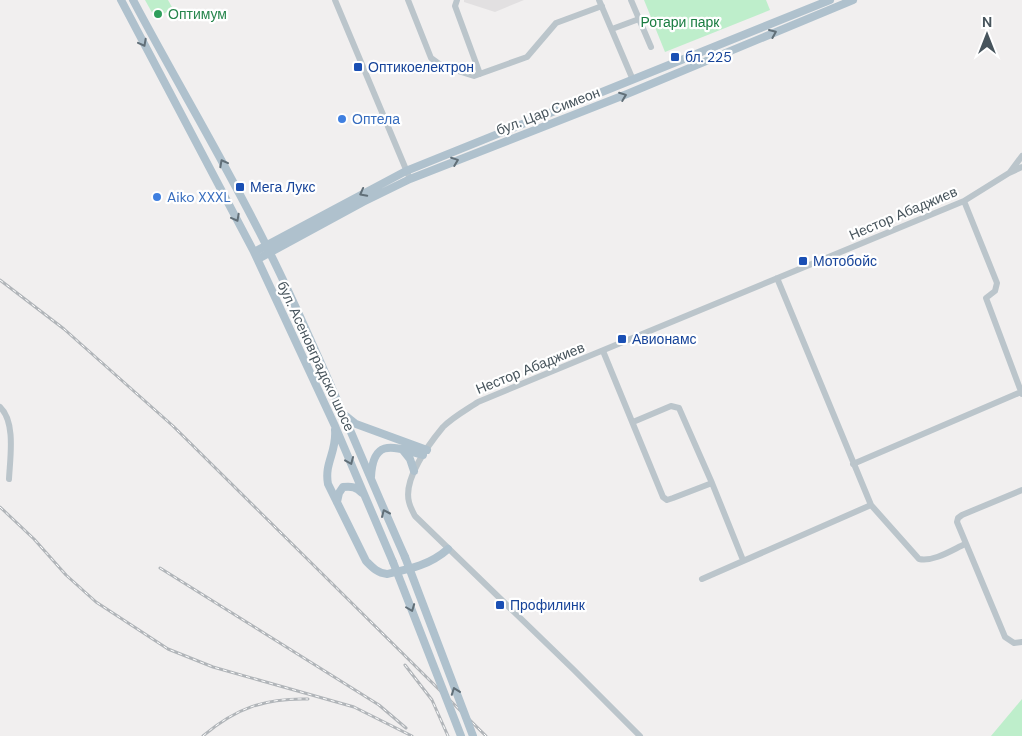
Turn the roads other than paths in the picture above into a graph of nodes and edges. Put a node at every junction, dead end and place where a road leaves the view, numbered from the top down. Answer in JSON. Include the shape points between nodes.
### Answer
{"nodes":[{"id":1,"x":121,"y":0,"type":"edge"},
{"id":2,"x":134,"y":0,"type":"edge"},
{"id":3,"x":335,"y":0,"type":"edge"},
{"id":4,"x":408,"y":0,"type":"edge"},
{"id":5,"x":457,"y":0,"type":"edge"},
{"id":6,"x":631,"y":0,"type":"edge"},
{"id":7,"x":830,"y":0,"type":"edge"},
{"id":8,"x":853,"y":0,"type":"edge"},
{"id":9,"x":819,"y":2,"type":"edge"},
{"id":10,"x":601,"y":3,"type":"edge"},
{"id":11,"x":823,"y":12,"type":"junction"},
{"id":12,"x":639,"y":18,"type":"junction"},
{"id":13,"x":612,"y":29,"type":"junction"},
{"id":14,"x":651,"y":47,"type":"dead end"},
{"id":15,"x":480,"y":74,"type":"junction"},
{"id":16,"x":633,"y":80,"type":"junction"},
{"id":17,"x":1022,"y":156,"type":"edge"},
{"id":18,"x":1022,"y":167,"type":"edge"},
{"id":19,"x":406,"y":171,"type":"junction"},
{"id":20,"x":1009,"y":173,"type":"junction"},
{"id":21,"x":410,"y":179,"type":"junction"},
{"id":22,"x":964,"y":201,"type":"junction"},
{"id":23,"x":268,"y":249,"type":"junction"},
{"id":24,"x":256,"y":256,"type":"junction"},
{"id":25,"x":777,"y":278,"type":"junction"},
{"id":26,"x":604,"y":351,"type":"junction"},
{"id":27,"x":1022,"y":393,"type":"edge"},
{"id":28,"x":0,"y":407,"type":"edge"},
{"id":29,"x":344,"y":415,"type":"junction"},
{"id":30,"x":633,"y":422,"type":"junction"},
{"id":31,"x":335,"y":426,"type":"junction"},
{"id":32,"x":402,"y":449,"type":"junction"},
{"id":33,"x":425,"y":453,"type":"junction"},
{"id":34,"x":853,"y":464,"type":"junction"},
{"id":35,"x":414,"y":471,"type":"junction"},
{"id":36,"x":9,"y":479,"type":"dead end"},
{"id":37,"x":371,"y":479,"type":"junction"},
{"id":38,"x":712,"y":483,"type":"junction"},
{"id":39,"x":1022,"y":490,"type":"edge"},
{"id":40,"x":365,"y":496,"type":"junction"},
{"id":41,"x":337,"y":502,"type":"junction"},
{"id":42,"x":871,"y":505,"type":"junction"},
{"id":43,"x":965,"y":544,"type":"junction"},
{"id":44,"x":448,"y":549,"type":"junction"},
{"id":45,"x":743,"y":560,"type":"junction"},
{"id":46,"x":702,"y":579,"type":"dead end"},
{"id":47,"x":1022,"y":642,"type":"edge"},
{"id":48,"x":461,"y":736,"type":"edge"},
{"id":49,"x":473,"y":736,"type":"edge"},
{"id":50,"x":640,"y":736,"type":"edge"}],
"edges":[{"from":1,"to":24,"type":"main road","name":"бул. Асеновградско шосе","one_way":true},
{"from":23,"to":2,"type":"main road","name":"бул. Асеновградско шосе","one_way":true},
{"from":3,"to":19,"type":"street"},
{"from":4,"to":15,"type":"street","via":[[431,58],[442,66],[474,76]]},
{"from":5,"to":15,"type":"street","via":[[455,6]]},
{"from":6,"to":12,"type":"street"},
{"from":7,"to":9,"type":"main road","name":"бул. Цар Симеон"},
{"from":8,"to":11,"type":"main road","name":"бул. Цар Симеон"},
{"from":9,"to":11,"type":"street"},
{"from":9,"to":16,"type":"main road","name":"бул. Цар Симеон"},
{"from":10,"to":13,"type":"street"},
{"from":10,"to":15,"type":"street","via":[[556,23],[527,57]]},
{"from":21,"to":11,"type":"main road","name":"бул. Цар Симеон","one_way":true,"via":[[627,94]]},
{"from":12,"to":13,"type":"street"},
{"from":12,"to":14,"type":"street"},
{"from":13,"to":16,"type":"street"},
{"from":16,"to":19,"type":"main road","name":"бул. Цар Симеон"},
{"from":17,"to":20,"type":"street","name":"Нестор Абаджиев"},
{"from":18,"to":20,"type":"street","name":"Нестор Абаджиев"},
{"from":19,"to":21,"type":"street"},
{"from":19,"to":23,"type":"main road","name":"бул. Цар Симеон","one_way":true},
{"from":20,"to":22,"type":"street","name":"Нестор Абаджиев"},
{"from":21,"to":23,"type":"main road","name":"бул. Цар Симеон"},
{"from":22,"to":25,"type":"street","name":"Нестор Абаджиев"},
{"from":22,"to":27,"type":"street","via":[[997,283],[995,291],[986,298]]},
{"from":23,"to":24,"type":"main road","name":"бул. Цар Симеон"},
{"from":23,"to":29,"type":"main road","name":"бул. Асеновградско шосе"},
{"from":24,"to":31,"type":"main road","name":"бул. Асеновградско шосе"},
{"from":25,"to":26,"type":"street","name":"Нестор Абаджиев"},
{"from":25,"to":34,"type":"street"},
{"from":26,"to":30,"type":"street"},
{"from":26,"to":33,"type":"street","name":"Нестор Абаджиев","via":[[478,402],[444,427]]},
{"from":27,"to":34,"type":"street"},
{"from":28,"to":36,"type":"street","via":[[10,428]]},
{"from":29,"to":33,"type":"main road","via":[[356,424]]},
{"from":29,"to":37,"type":"main road","name":"бул. Асеновградско шосе"},
{"from":30,"to":38,"type":"street","via":[[671,406],[679,408]]},
{"from":30,"to":38,"type":"street","via":[[663,497],[667,500]]},
{"from":31,"to":40,"type":"main road","name":"бул. Асеновградско шосе","one_way":true},
{"from":31,"to":41,"type":"main road","via":[[335,448],[326,474]]},
{"from":32,"to":33,"type":"main road"},
{"from":32,"to":35,"type":"main road"},
{"from":32,"to":37,"type":"main road","via":[[384,448],[376,452],[371,463]]},
{"from":33,"to":35,"type":"street","name":"Нестор Абаджиев"},
{"from":34,"to":42,"type":"street"},
{"from":35,"to":44,"type":"street","name":"Нестор Абаджиев","via":[[408,502],[415,516]]},
{"from":49,"to":37,"type":"main road","name":"бул. Асеновградско шосе","one_way":true,"bridge":true,"via":[[405,557]]},
{"from":38,"to":45,"type":"street"},
{"from":39,"to":43,"type":"street","via":[[958,518]]},
{"from":40,"to":41,"type":"main road","via":[[357,488],[343,487]]},
{"from":40,"to":48,"type":"main road","name":"бул. Асеновградско шосе","one_way":true,"bridge":true},
{"from":41,"to":44,"type":"main road","via":[[366,561],[381,573],[422,566]]},
{"from":42,"to":43,"type":"street","via":[[920,559],[931,559]]},
{"from":42,"to":45,"type":"street"},
{"from":43,"to":47,"type":"street","via":[[1005,637]]},
{"from":44,"to":50,"type":"street","name":"Нестор Абаджиев"},
{"from":45,"to":46,"type":"street"}]}
